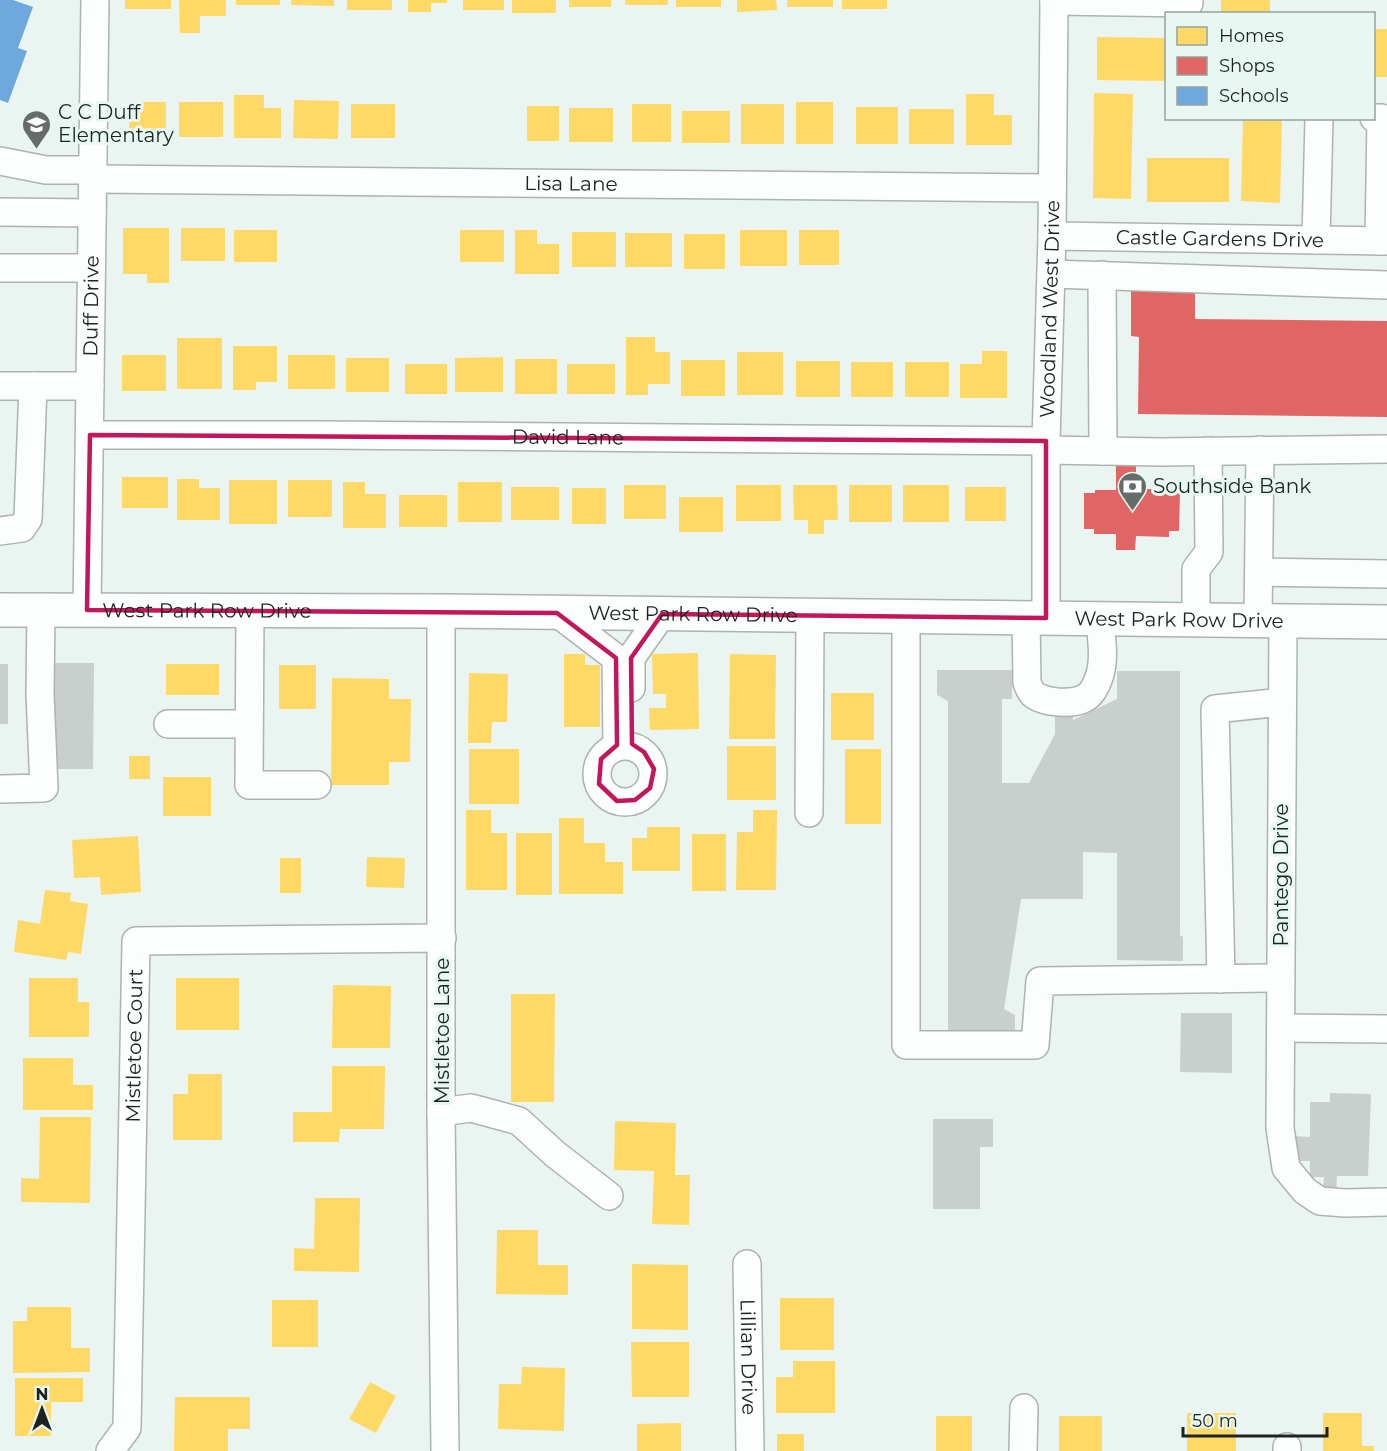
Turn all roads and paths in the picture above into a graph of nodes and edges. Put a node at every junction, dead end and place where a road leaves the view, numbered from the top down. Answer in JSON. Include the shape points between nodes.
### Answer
{"nodes":[{"id":1,"x":95,"y":0,"type":"edge"},
{"id":2,"x":1189,"y":0,"type":"edge"},
{"id":3,"x":1054,"y":1,"type":"edge"},
{"id":4,"x":1375,"y":118,"type":"edge"},
{"id":5,"x":1318,"y":120,"type":"edge"},
{"id":6,"x":0,"y":161,"type":"edge"},
{"id":7,"x":93,"y":175,"type":"junction"},
{"id":8,"x":1052,"y":188,"type":"junction"},
{"id":9,"x":0,"y":212,"type":"edge"},
{"id":10,"x":92,"y":213,"type":"junction"},
{"id":11,"x":1052,"y":236,"type":"junction"},
{"id":12,"x":1316,"y":240,"type":"junction"},
{"id":13,"x":1383,"y":241,"type":"edge"},
{"id":14,"x":0,"y":268,"type":"edge"},
{"id":15,"x":92,"y":268,"type":"junction"},
{"id":16,"x":1051,"y":274,"type":"junction"},
{"id":17,"x":1102,"y":275,"type":"junction"},
{"id":18,"x":1387,"y":285,"type":"edge"},
{"id":19,"x":0,"y":386,"type":"edge"},
{"id":20,"x":33,"y":386,"type":"junction"},
{"id":21,"x":90,"y":386,"type":"junction"},
{"id":22,"x":90,"y":435,"type":"junction"},
{"id":23,"x":1046,"y":445,"type":"junction"},
{"id":24,"x":1387,"y":449,"type":"edge"},
{"id":25,"x":1260,"y":450,"type":"junction"},
{"id":26,"x":1103,"y":451,"type":"junction"},
{"id":27,"x":1208,"y":451,"type":"junction"},
{"id":28,"x":0,"y":531,"type":"edge"},
{"id":29,"x":1259,"y":572,"type":"junction"},
{"id":30,"x":1387,"y":574,"type":"edge"},
{"id":31,"x":0,"y":610,"type":"edge"},
{"id":32,"x":41,"y":610,"type":"junction"},
{"id":33,"x":87,"y":610,"type":"junction"},
{"id":34,"x":250,"y":611,"type":"junction"},
{"id":35,"x":441,"y":611,"type":"junction"},
{"id":36,"x":557,"y":613,"type":"junction"},
{"id":37,"x":662,"y":614,"type":"junction"},
{"id":38,"x":810,"y":615,"type":"junction"},
{"id":39,"x":906,"y":617,"type":"junction"},
{"id":40,"x":1036,"y":618,"type":"junction"},
{"id":41,"x":1100,"y":619,"type":"junction"},
{"id":42,"x":1196,"y":620,"type":"junction"},
{"id":43,"x":1271,"y":621,"type":"junction"},
{"id":44,"x":1387,"y":622,"type":"edge"},
{"id":45,"x":623,"y":658,"type":"junction"},
{"id":46,"x":1282,"y":702,"type":"junction"},
{"id":47,"x":168,"y":724,"type":"dead end"},
{"id":48,"x":249,"y":724,"type":"junction"},
{"id":49,"x":624,"y":746,"type":"dead end"},
{"id":50,"x":317,"y":785,"type":"dead end"},
{"id":51,"x":0,"y":789,"type":"edge"},
{"id":52,"x":809,"y":813,"type":"dead end"},
{"id":53,"x":442,"y":938,"type":"junction"},
{"id":54,"x":1280,"y":978,"type":"junction"},
{"id":55,"x":1221,"y":979,"type":"junction"},
{"id":56,"x":1281,"y":1028,"type":"junction"},
{"id":57,"x":1387,"y":1029,"type":"edge"},
{"id":58,"x":441,"y":1112,"type":"junction"},
{"id":59,"x":609,"y":1196,"type":"dead end"},
{"id":60,"x":1387,"y":1202,"type":"edge"},
{"id":61,"x":747,"y":1264,"type":"dead end"},
{"id":62,"x":1023,"y":1408,"type":"dead end"},
{"id":63,"x":110,"y":1451,"type":"edge"},
{"id":64,"x":445,"y":1451,"type":"edge"},
{"id":65,"x":750,"y":1451,"type":"edge"},
{"id":66,"x":1023,"y":1451,"type":"edge"}],
"edges":[{"from":1,"to":7,"type":"street","name":"Duff Drive"},
{"from":2,"to":3,"type":"street"},
{"from":3,"to":8,"type":"street","name":"Woodland West Drive"},
{"from":4,"to":13,"type":"street","via":[[1381,118]]},
{"from":5,"to":12,"type":"street"},
{"from":6,"to":7,"type":"street","name":"Lisa Lane"},
{"from":7,"to":8,"type":"street","name":"Lisa Lane"},
{"from":7,"to":10,"type":"street","name":"Duff Drive"},
{"from":8,"to":11,"type":"street","name":"Woodland West Drive"},
{"from":9,"to":10,"type":"street"},
{"from":10,"to":15,"type":"street","name":"Duff Drive"},
{"from":11,"to":12,"type":"street","name":"Castle Gardens Drive"},
{"from":11,"to":16,"type":"street","name":"Woodland West Drive"},
{"from":12,"to":13,"type":"street","name":"Castle Gardens Drive"},
{"from":14,"to":15,"type":"street"},
{"from":15,"to":21,"type":"street","name":"Duff Drive"},
{"from":16,"to":17,"type":"street"},
{"from":16,"to":23,"type":"street","name":"Woodland West Drive"},
{"from":17,"to":18,"type":"street"},
{"from":17,"to":26,"type":"street"},
{"from":19,"to":20,"type":"street"},
{"from":20,"to":21,"type":"street"},
{"from":20,"to":28,"type":"street","via":[[28,519],[22,528]]},
{"from":21,"to":22,"type":"street","name":"Duff Drive"},
{"from":22,"to":23,"type":"street","name":"David Lane"},
{"from":22,"to":33,"type":"street","name":"Duff Drive"},
{"from":23,"to":26,"type":"street","name":"David Lane"},
{"from":23,"to":40,"type":"street","name":"Woodland West Drive"},
{"from":24,"to":25,"type":"street","name":"David Lane"},
{"from":25,"to":27,"type":"street","name":"David Lane"},
{"from":25,"to":29,"type":"street","name":"Pantego Drive"},
{"from":26,"to":27,"type":"street","name":"David Lane"},
{"from":27,"to":42,"type":"street","via":[[1209,552],[1196,569]]},
{"from":29,"to":30,"type":"street"},
{"from":29,"to":43,"type":"street","name":"Pantego Drive"},
{"from":31,"to":32,"type":"main road","name":"West Park Row Drive"},
{"from":32,"to":33,"type":"main road","name":"West Park Row Drive"},
{"from":32,"to":51,"type":"street","via":[[44,788]]},
{"from":33,"to":34,"type":"main road","name":"West Park Row Drive"},
{"from":34,"to":35,"type":"main road","name":"West Park Row Drive"},
{"from":34,"to":48,"type":"street"},
{"from":35,"to":36,"type":"main road","name":"West Park Row Drive"},
{"from":35,"to":53,"type":"street","name":"Mistletoe Lane"},
{"from":36,"to":37,"type":"main road","name":"West Park Row Drive"},
{"from":36,"to":45,"type":"street"},
{"from":37,"to":38,"type":"main road","name":"West Park Row Drive"},
{"from":37,"to":45,"type":"street"},
{"from":38,"to":39,"type":"main road","name":"West Park Row Drive"},
{"from":38,"to":52,"type":"street"},
{"from":39,"to":40,"type":"main road","name":"West Park Row Drive"},
{"from":39,"to":55,"type":"street","via":[[906,1045],[1035,1045],[1040,981]]},
{"from":40,"to":41,"type":"main road","name":"West Park Row Drive"},
{"from":40,"to":41,"type":"street","via":[[1027,683],[1035,695],[1051,701],[1085,698],[1092,692],[1102,656]]},
{"from":41,"to":42,"type":"main road","name":"West Park Row Drive"},
{"from":42,"to":43,"type":"main road","name":"West Park Row Drive"},
{"from":43,"to":44,"type":"main road","name":"West Park Row Drive"},
{"from":43,"to":46,"type":"street","name":"Pantego Drive"},
{"from":45,"to":49,"type":"street"},
{"from":46,"to":54,"type":"street","name":"Pantego Drive"},
{"from":46,"to":55,"type":"street","via":[[1215,709]]},
{"from":47,"to":48,"type":"street"},
{"from":48,"to":50,"type":"street","via":[[249,785]]},
{"from":53,"to":58,"type":"street","name":"Mistletoe Lane"},
{"from":53,"to":63,"type":"street","name":"Mistletoe Court","via":[[136,941],[127,1428]]},
{"from":54,"to":55,"type":"street"},
{"from":54,"to":56,"type":"street","name":"Pantego Drive"},
{"from":56,"to":57,"type":"street"},
{"from":56,"to":60,"type":"street","name":"Pantego Drive","via":[[1280,1128],[1286,1168],[1305,1191],[1320,1201]]},
{"from":58,"to":59,"type":"street","via":[[471,1108],[519,1121]]},
{"from":58,"to":64,"type":"street","name":"Mistletoe Lane"},
{"from":61,"to":65,"type":"street","name":"Lillian Drive"},
{"from":62,"to":66,"type":"street"}]}
